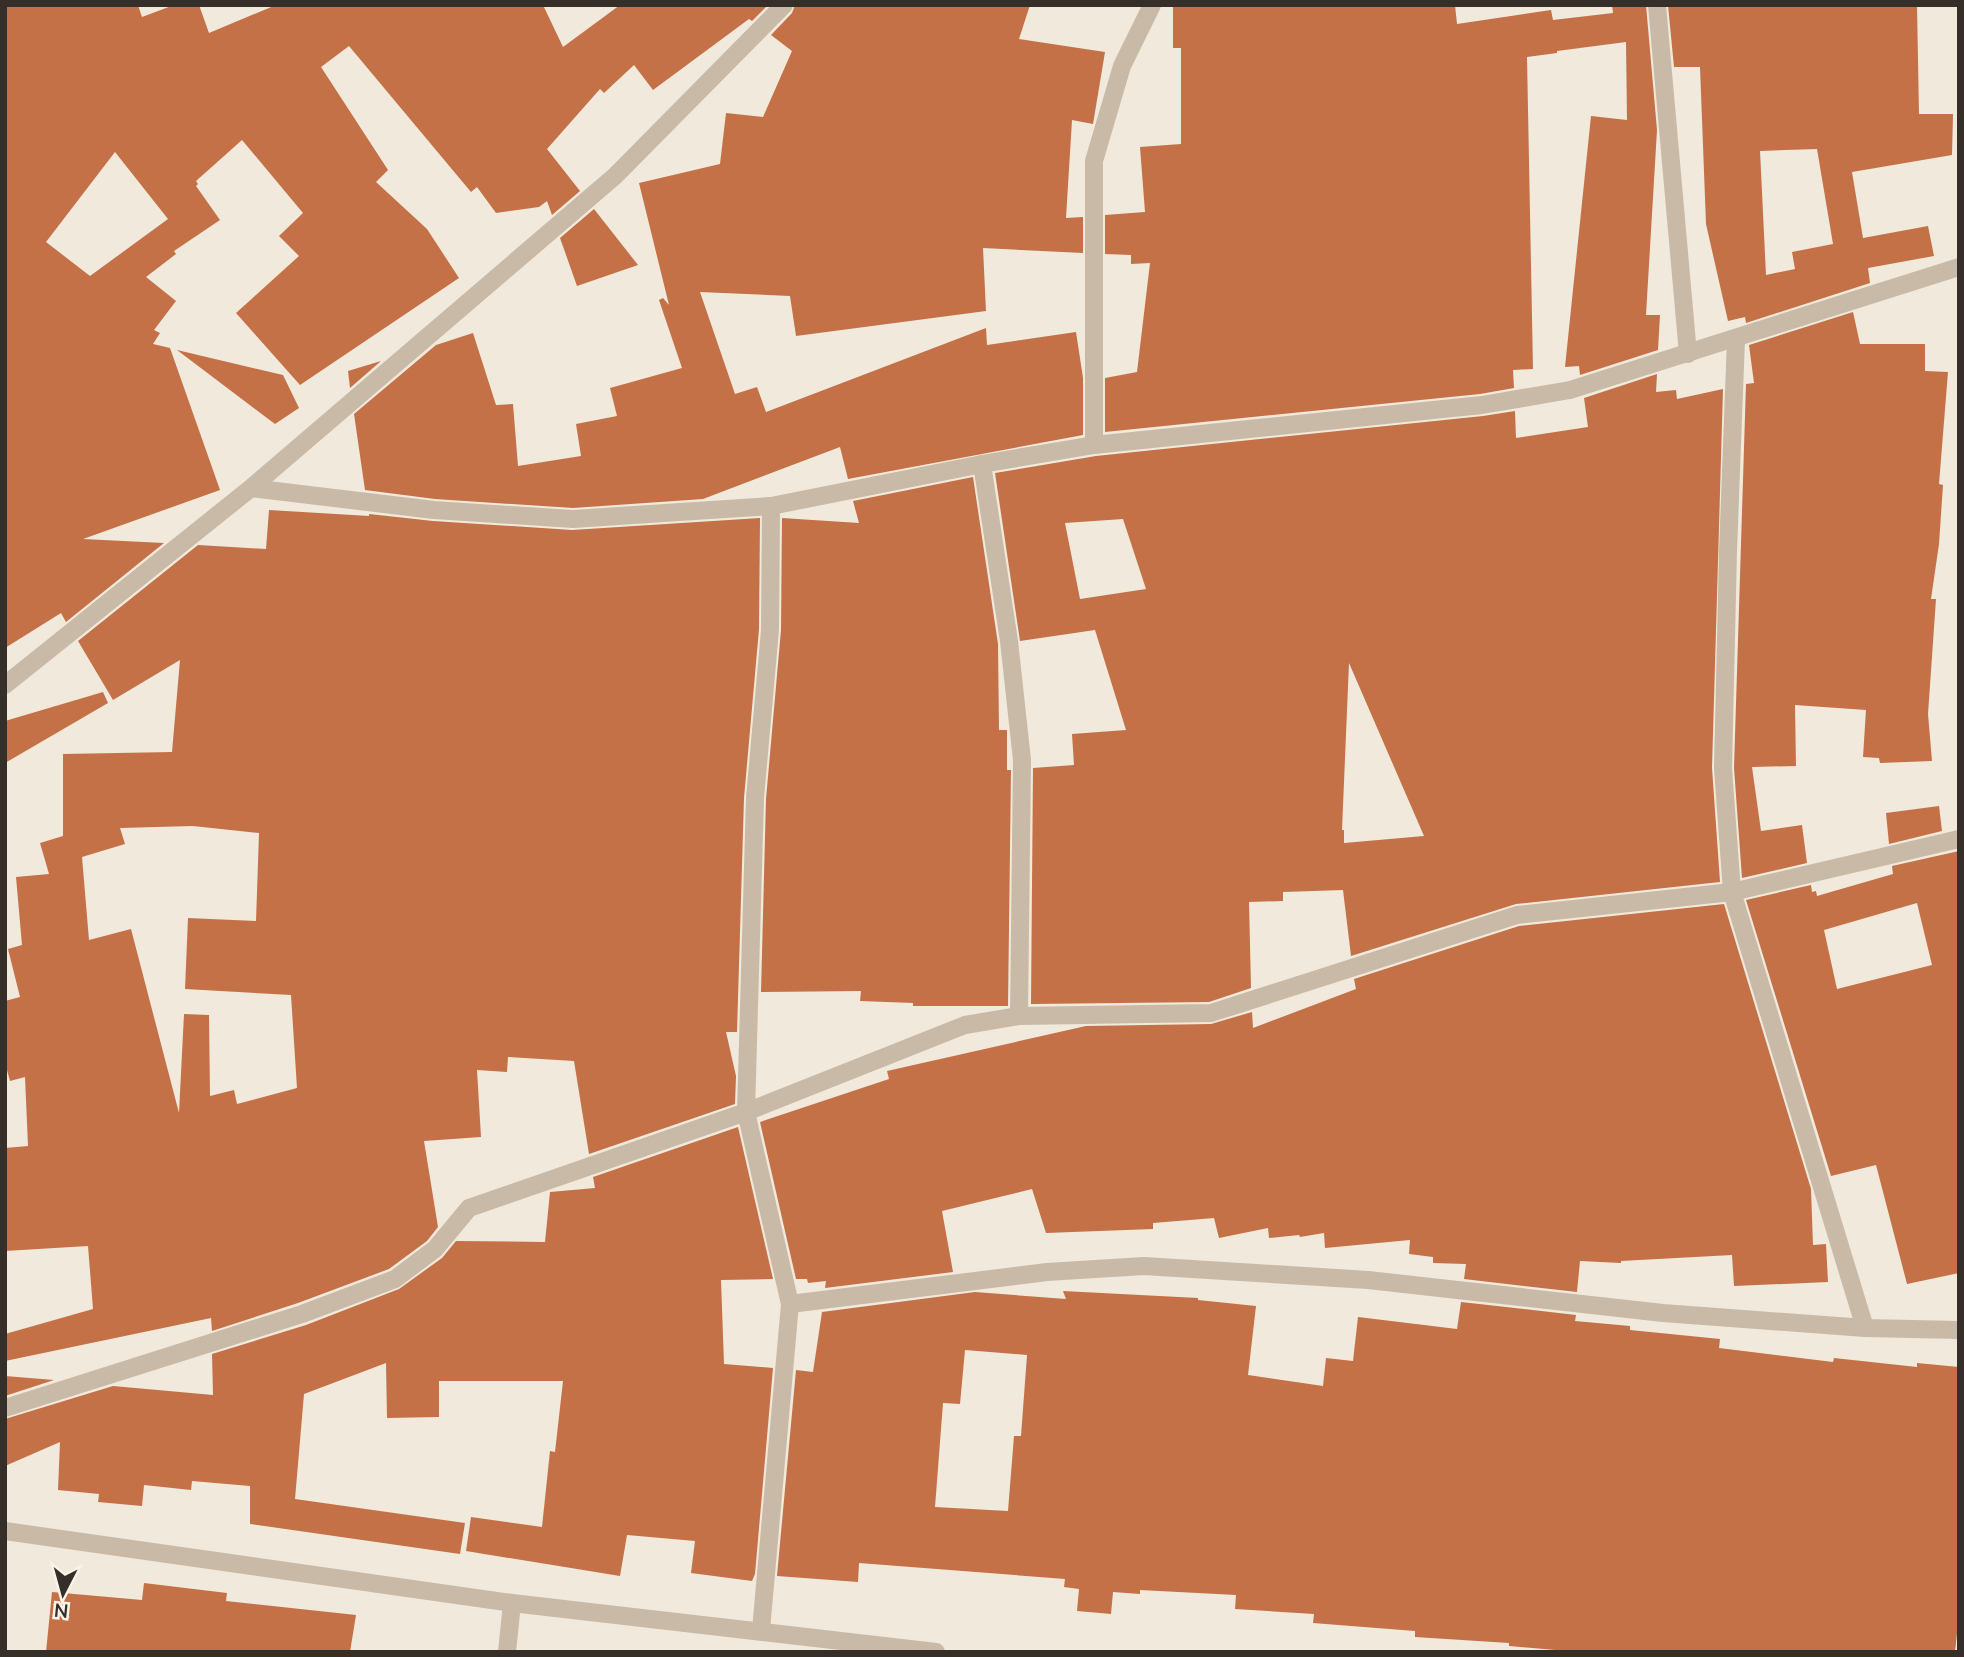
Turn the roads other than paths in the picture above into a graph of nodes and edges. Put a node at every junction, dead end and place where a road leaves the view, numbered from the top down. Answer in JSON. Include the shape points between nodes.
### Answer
{"nodes":[{"id":1,"x":784,"y":5,"type":"edge"},
{"id":2,"x":1152,"y":5,"type":"edge"},
{"id":3,"x":1657,"y":5,"type":"edge"},
{"id":4,"x":1959,"y":267,"type":"edge"},
{"id":5,"x":1736,"y":339,"type":"junction"},
{"id":6,"x":1688,"y":354,"type":"junction"},
{"id":7,"x":1094,"y":445,"type":"junction"},
{"id":8,"x":982,"y":464,"type":"junction"},
{"id":9,"x":251,"y":488,"type":"junction"},
{"id":10,"x":771,"y":506,"type":"junction"},
{"id":11,"x":5,"y":685,"type":"edge"},
{"id":12,"x":1959,"y":839,"type":"edge"},
{"id":13,"x":1731,"y":892,"type":"junction"},
{"id":14,"x":1019,"y":1016,"type":"junction"},
{"id":15,"x":746,"y":1112,"type":"junction"},
{"id":16,"x":790,"y":1304,"type":"junction"},
{"id":17,"x":1865,"y":1328,"type":"junction"},
{"id":18,"x":1959,"y":1330,"type":"edge"},
{"id":19,"x":5,"y":1408,"type":"edge"},
{"id":20,"x":5,"y":1531,"type":"edge"},
{"id":21,"x":512,"y":1603,"type":"junction"},
{"id":22,"x":761,"y":1630,"type":"junction"},
{"id":23,"x":507,"y":1652,"type":"edge"},
{"id":24,"x":936,"y":1652,"type":"edge"}],
"edges":[{"from":1,"to":9,"type":"street","via":[[615,176]]},
{"from":2,"to":7,"type":"street","via":[[1122,66],[1094,161]]},
{"from":3,"to":6,"type":"street"},
{"from":4,"to":5,"type":"street"},
{"from":5,"to":6,"type":"street"},
{"from":5,"to":13,"type":"street","via":[[1723,768]]},
{"from":6,"to":7,"type":"street","via":[[1570,390],[1482,405]]},
{"from":7,"to":8,"type":"street"},
{"from":8,"to":10,"type":"street"},
{"from":8,"to":14,"type":"street","via":[[1022,760]]},
{"from":9,"to":10,"type":"street","via":[[434,510],[573,519]]},
{"from":9,"to":11,"type":"street"},
{"from":10,"to":15,"type":"street","via":[[770,630],[755,798]]},
{"from":12,"to":13,"type":"street"},
{"from":13,"to":14,"type":"street","via":[[1517,915],[1211,1013]]},
{"from":13,"to":17,"type":"street"},
{"from":14,"to":15,"type":"street","via":[[965,1025]]},
{"from":15,"to":16,"type":"street"},
{"from":15,"to":19,"type":"street","via":[[469,1208],[435,1249],[395,1279],[302,1314]]},
{"from":16,"to":17,"type":"street","via":[[1047,1272],[1144,1266],[1368,1280],[1663,1313]]},
{"from":16,"to":22,"type":"street"},
{"from":17,"to":18,"type":"street"},
{"from":20,"to":21,"type":"street"},
{"from":21,"to":22,"type":"street"},
{"from":21,"to":23,"type":"street"},
{"from":22,"to":24,"type":"street"}]}
